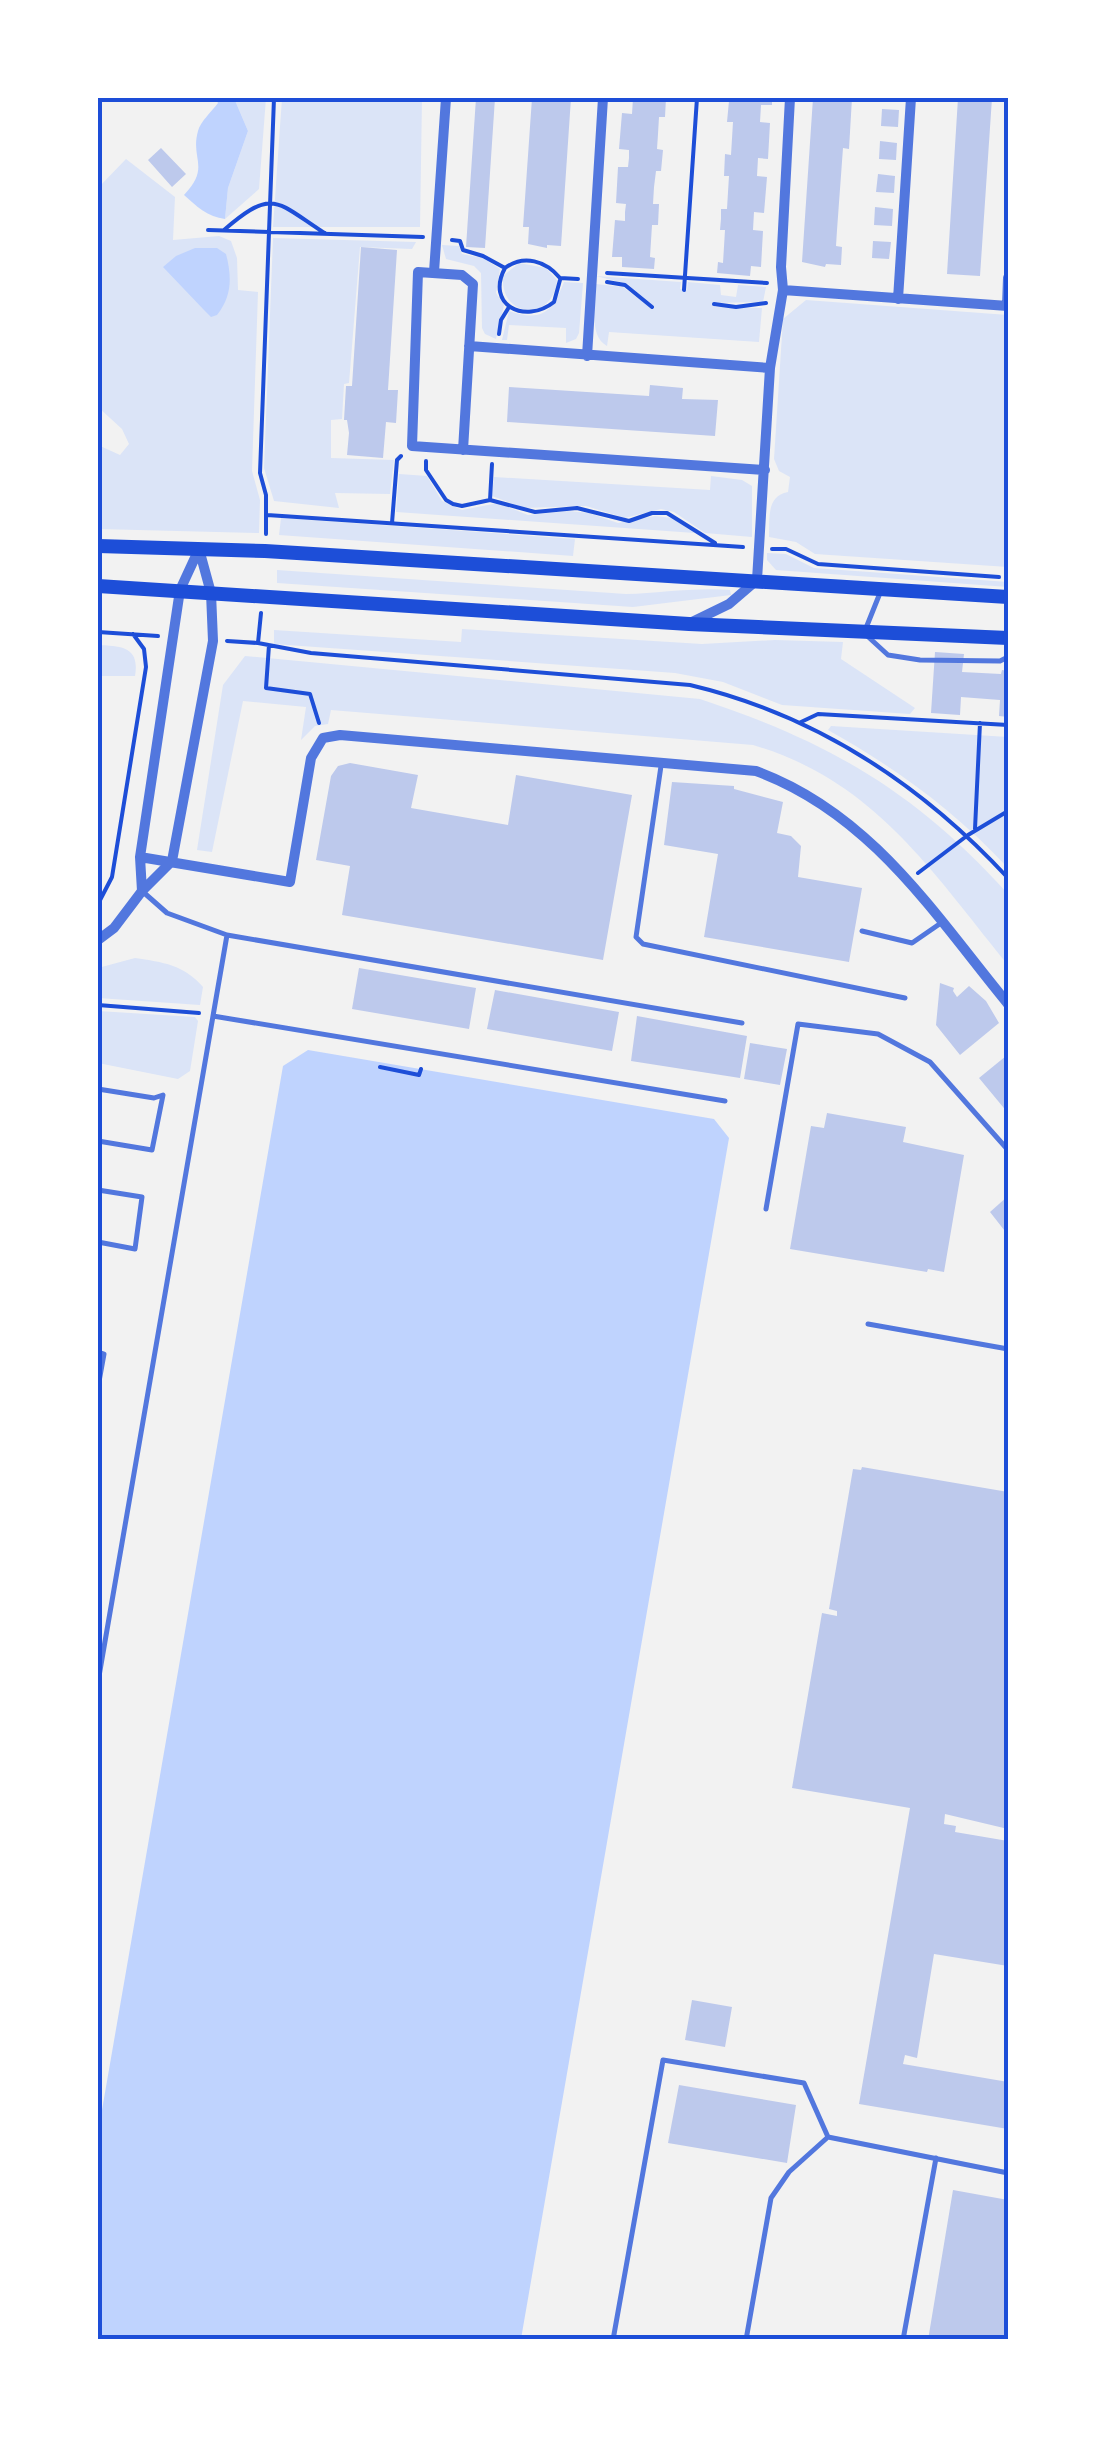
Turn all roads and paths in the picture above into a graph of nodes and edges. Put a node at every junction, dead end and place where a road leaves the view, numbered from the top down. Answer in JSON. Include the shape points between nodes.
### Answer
{"nodes":[{"id":1,"x":274,"y":98,"type":"edge"},
{"id":2,"x":446,"y":98,"type":"edge"},
{"id":3,"x":603,"y":98,"type":"edge"},
{"id":4,"x":697,"y":98,"type":"edge"},
{"id":5,"x":790,"y":98,"type":"edge"},
{"id":6,"x":912,"y":98,"type":"edge"},
{"id":7,"x":269,"y":202,"type":"junction"},
{"id":8,"x":208,"y":230,"type":"dead end"},
{"id":9,"x":223,"y":230,"type":"junction"},
{"id":10,"x":267,"y":233,"type":"junction"},
{"id":11,"x":326,"y":234,"type":"junction"},
{"id":12,"x":436,"y":238,"type":"junction"},
{"id":13,"x":506,"y":268,"type":"junction"},
{"id":14,"x":434,"y":272,"type":"junction"},
{"id":15,"x":592,"y":275,"type":"junction"},
{"id":16,"x":560,"y":278,"type":"junction"},
{"id":17,"x":685,"y":278,"type":"junction"},
{"id":18,"x":1008,"y":278,"type":"edge"},
{"id":19,"x":684,"y":290,"type":"dead end"},
{"id":20,"x":782,"y":292,"type":"junction"},
{"id":21,"x":898,"y":299,"type":"junction"},
{"id":22,"x":714,"y":304,"type":"dead end"},
{"id":23,"x":509,"y":306,"type":"junction"},
{"id":24,"x":652,"y":306,"type":"dead end"},
{"id":25,"x":1008,"y":306,"type":"edge"},
{"id":26,"x":470,"y":346,"type":"junction"},
{"id":27,"x":498,"y":349,"type":"junction"},
{"id":28,"x":587,"y":356,"type":"junction"},
{"id":29,"x":770,"y":368,"type":"junction"},
{"id":30,"x":412,"y":446,"type":"junction"},
{"id":31,"x":426,"y":448,"type":"junction"},
{"id":32,"x":462,"y":450,"type":"junction"},
{"id":33,"x":493,"y":452,"type":"junction"},
{"id":34,"x":764,"y":470,"type":"junction"},
{"id":35,"x":490,"y":500,"type":"junction"},
{"id":36,"x":392,"y":523,"type":"junction"},
{"id":37,"x":719,"y":545,"type":"junction"},
{"id":38,"x":98,"y":546,"type":"edge"},
{"id":39,"x":758,"y":548,"type":"junction"},
{"id":40,"x":199,"y":549,"type":"junction"},
{"id":41,"x":1008,"y":578,"type":"edge"},
{"id":42,"x":757,"y":580,"type":"junction"},
{"id":43,"x":98,"y":586,"type":"edge"},
{"id":44,"x":180,"y":590,"type":"junction"},
{"id":45,"x":881,"y":590,"type":"junction"},
{"id":46,"x":211,"y":594,"type":"junction"},
{"id":47,"x":1008,"y":597,"type":"edge"},
{"id":48,"x":689,"y":624,"type":"junction"},
{"id":49,"x":98,"y":632,"type":"edge"},
{"id":50,"x":864,"y":633,"type":"junction"},
{"id":51,"x":133,"y":634,"type":"junction"},
{"id":52,"x":174,"y":638,"type":"junction"},
{"id":53,"x":1008,"y":638,"type":"edge"},
{"id":54,"x":213,"y":641,"type":"junction"},
{"id":55,"x":269,"y":645,"type":"junction"},
{"id":56,"x":1008,"y":657,"type":"edge"},
{"id":57,"x":801,"y":722,"type":"junction"},
{"id":58,"x":980,"y":724,"type":"junction"},
{"id":59,"x":1008,"y":725,"type":"edge"},
{"id":60,"x":323,"y":738,"type":"junction"},
{"id":61,"x":662,"y":763,"type":"junction"},
{"id":62,"x":1008,"y":811,"type":"edge"},
{"id":63,"x":975,"y":831,"type":"junction"},
{"id":64,"x":968,"y":835,"type":"junction"},
{"id":65,"x":140,"y":857,"type":"junction"},
{"id":66,"x":172,"y":861,"type":"junction"},
{"id":67,"x":1008,"y":878,"type":"edge"},
{"id":68,"x":907,"y":882,"type":"junction"},
{"id":69,"x":142,"y":891,"type":"junction"},
{"id":70,"x":98,"y":904,"type":"edge"},
{"id":71,"x":941,"y":922,"type":"junction"},
{"id":72,"x":862,"y":931,"type":"dead end"},
{"id":73,"x":226,"y":935,"type":"junction"},
{"id":74,"x":98,"y":940,"type":"edge"},
{"id":75,"x":905,"y":998,"type":"dead end"},
{"id":76,"x":1008,"y":1004,"type":"edge"},
{"id":77,"x":98,"y":1005,"type":"edge"},
{"id":78,"x":214,"y":1016,"type":"junction"},
{"id":79,"x":742,"y":1024,"type":"dead end"},
{"id":80,"x":380,"y":1067,"type":"dead end"},
{"id":81,"x":420,"y":1069,"type":"dead end"},
{"id":82,"x":98,"y":1089,"type":"edge"},
{"id":83,"x":725,"y":1101,"type":"dead end"},
{"id":84,"x":98,"y":1141,"type":"edge"},
{"id":85,"x":1008,"y":1150,"type":"edge"},
{"id":86,"x":98,"y":1190,"type":"edge"},
{"id":87,"x":766,"y":1209,"type":"dead end"},
{"id":88,"x":98,"y":1242,"type":"edge"},
{"id":89,"x":868,"y":1324,"type":"dead end"},
{"id":90,"x":1008,"y":1349,"type":"edge"},
{"id":91,"x":98,"y":1352,"type":"edge"},
{"id":92,"x":98,"y":1387,"type":"edge"},
{"id":93,"x":98,"y":1682,"type":"edge"},
{"id":94,"x":828,"y":2137,"type":"junction"},
{"id":95,"x":936,"y":2158,"type":"junction"},
{"id":96,"x":1008,"y":2173,"type":"edge"},
{"id":97,"x":613,"y":2340,"type":"edge"},
{"id":98,"x":746,"y":2340,"type":"edge"},
{"id":99,"x":904,"y":2340,"type":"edge"}],
"edges":[{"from":1,"to":7,"type":"path"},
{"from":2,"to":12,"type":"street"},
{"from":3,"to":15,"type":"street"},
{"from":4,"to":17,"type":"path"},
{"from":5,"to":20,"type":"street"},
{"from":6,"to":21,"type":"street"},
{"from":7,"to":9,"type":"path"},
{"from":7,"to":10,"type":"path"},
{"from":7,"to":11,"type":"path"},
{"from":8,"to":9,"type":"path"},
{"from":9,"to":10,"type":"path"},
{"from":10,"to":11,"type":"path"},
{"from":10,"to":36,"type":"path","via":[[260,473],[267,514]]},
{"from":11,"to":12,"type":"path"},
{"from":12,"to":13,"type":"path","via":[[460,241],[463,250]]},
{"from":12,"to":14,"type":"street"},
{"from":13,"to":16,"type":"path","via":[[537,262]]},
{"from":13,"to":23,"type":"path","via":[[500,285]]},
{"from":14,"to":26,"type":"street","via":[[462,275],[473,284]]},
{"from":14,"to":30,"type":"street","via":[[418,272]]},
{"from":15,"to":16,"type":"path"},
{"from":15,"to":17,"type":"path"},
{"from":15,"to":24,"type":"path","via":[[625,285]]},
{"from":15,"to":28,"type":"street"},
{"from":16,"to":23,"type":"path","via":[[546,309]]},
{"from":17,"to":19,"type":"path"},
{"from":17,"to":20,"type":"path"},
{"from":18,"to":25,"type":"street"},
{"from":20,"to":21,"type":"street"},
{"from":20,"to":22,"type":"path","via":[[736,307]]},
{"from":20,"to":29,"type":"street"},
{"from":21,"to":25,"type":"street"},
{"from":23,"to":27,"type":"path"},
{"from":26,"to":27,"type":"street"},
{"from":26,"to":32,"type":"street"},
{"from":27,"to":28,"type":"street"},
{"from":28,"to":29,"type":"street"},
{"from":29,"to":34,"type":"street"},
{"from":30,"to":31,"type":"street"},
{"from":30,"to":36,"type":"path","via":[[397,460]]},
{"from":31,"to":32,"type":"street"},
{"from":31,"to":35,"type":"path","via":[[426,470],[446,500],[462,506]]},
{"from":32,"to":33,"type":"street"},
{"from":33,"to":34,"type":"street"},
{"from":33,"to":35,"type":"path"},
{"from":34,"to":39,"type":"street"},
{"from":35,"to":37,"type":"path","via":[[524,511],[577,508],[629,521],[667,514]]},
{"from":36,"to":37,"type":"path"},
{"from":37,"to":39,"type":"path"},
{"from":38,"to":40,"type":"main road"},
{"from":39,"to":41,"type":"path","via":[[786,550],[818,564]]},
{"from":39,"to":42,"type":"street"},
{"from":40,"to":42,"type":"main road"},
{"from":40,"to":44,"type":"street"},
{"from":40,"to":46,"type":"street"},
{"from":42,"to":45,"type":"main road"},
{"from":42,"to":48,"type":"street"},
{"from":43,"to":44,"type":"main road"},
{"from":44,"to":46,"type":"main road"},
{"from":44,"to":52,"type":"street"},
{"from":45,"to":47,"type":"main road"},
{"from":45,"to":50,"type":"lane"},
{"from":46,"to":48,"type":"main road"},
{"from":46,"to":54,"type":"street"},
{"from":48,"to":50,"type":"main road"},
{"from":49,"to":51,"type":"path"},
{"from":50,"to":53,"type":"main road"},
{"from":50,"to":56,"type":"lane","via":[[888,655]]},
{"from":51,"to":52,"type":"path"},
{"from":51,"to":70,"type":"path","via":[[146,668],[112,877]]},
{"from":52,"to":65,"type":"street"},
{"from":54,"to":55,"type":"path"},
{"from":54,"to":66,"type":"street"},
{"from":55,"to":57,"type":"path","via":[[690,685]]},
{"from":55,"to":60,"type":"path","via":[[266,688],[310,694]]},
{"from":57,"to":58,"type":"path","via":[[818,714]]},
{"from":57,"to":64,"type":"path","via":[[870,759]]},
{"from":58,"to":59,"type":"path"},
{"from":58,"to":63,"type":"path"},
{"from":60,"to":61,"type":"street"},
{"from":60,"to":66,"type":"street","via":[[310,758],[290,882]]},
{"from":61,"to":68,"type":"street","via":[[756,771],[797,788],[846,821]]},
{"from":61,"to":75,"type":"lane","via":[[636,937],[643,944]]},
{"from":62,"to":63,"type":"path"},
{"from":63,"to":64,"type":"path"},
{"from":64,"to":67,"type":"path"},
{"from":64,"to":68,"type":"path"},
{"from":65,"to":66,"type":"street"},
{"from":65,"to":69,"type":"street"},
{"from":66,"to":69,"type":"street"},
{"from":68,"to":71,"type":"street"},
{"from":69,"to":73,"type":"lane","via":[[167,913]]},
{"from":69,"to":74,"type":"street"},
{"from":71,"to":72,"type":"lane","via":[[912,942]]},
{"from":71,"to":76,"type":"street"},
{"from":73,"to":78,"type":"lane"},
{"from":73,"to":79,"type":"lane"},
{"from":77,"to":78,"type":"path"},
{"from":78,"to":83,"type":"lane"},
{"from":78,"to":93,"type":"lane"},
{"from":80,"to":81,"type":"path","via":[[419,1074]]},
{"from":82,"to":84,"type":"lane","via":[[163,1095],[152,1150]]},
{"from":85,"to":87,"type":"lane","via":[[930,1062],[878,1034],[798,1024]]},
{"from":86,"to":88,"type":"lane","via":[[142,1198],[136,1249]]},
{"from":89,"to":90,"type":"lane"},
{"from":91,"to":92,"type":"lane","via":[[104,1354]]},
{"from":94,"to":95,"type":"lane"},
{"from":94,"to":97,"type":"lane","via":[[804,2083],[663,2060]]},
{"from":94,"to":98,"type":"lane","via":[[789,2172],[772,2198]]},
{"from":95,"to":96,"type":"lane"},
{"from":95,"to":99,"type":"lane"}]}
